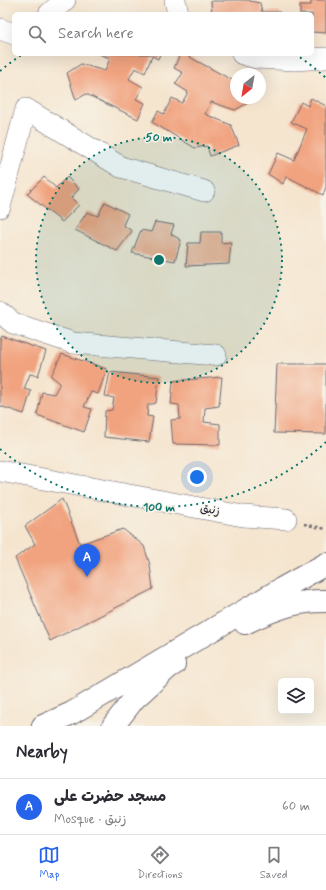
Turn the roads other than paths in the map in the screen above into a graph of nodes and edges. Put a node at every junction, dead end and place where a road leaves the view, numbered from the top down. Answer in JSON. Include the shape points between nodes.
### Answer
{"nodes":[{"id":1,"x":65,"y":0,"type":"edge"},
{"id":2,"x":175,"y":0,"type":"edge"},
{"id":3,"x":51,"y":12,"type":"edge"},
{"id":4,"x":178,"y":12,"type":"edge"},
{"id":5,"x":0,"y":29,"type":"edge"},
{"id":6,"x":12,"y":33,"type":"edge"},
{"id":7,"x":249,"y":56,"type":"edge"},
{"id":8,"x":326,"y":58,"type":"edge"},
{"id":9,"x":204,"y":191,"type":"dead end"},
{"id":10,"x":0,"y":207,"type":"edge"},
{"id":11,"x":0,"y":312,"type":"edge"},
{"id":12,"x":216,"y":355,"type":"dead end"},
{"id":13,"x":0,"y":471,"type":"edge"},
{"id":14,"x":286,"y":519,"type":"road end"},
{"id":15,"x":326,"y":564,"type":"edge"},
{"id":16,"x":326,"y":601,"type":"edge"},
{"id":17,"x":43,"y":726,"type":"edge"},
{"id":18,"x":113,"y":726,"type":"edge"}],
"edges":[{"from":1,"to":3,"type":"street"},
{"from":2,"to":4,"type":"street"},
{"from":5,"to":6,"type":"street"},
{"from":7,"to":8,"type":"street","via":[[294,60]]},
{"from":9,"to":10,"type":"street","via":[[122,167],[26,109]]},
{"from":11,"to":12,"type":"street","via":[[13,323],[73,343]]},
{"from":13,"to":14,"type":"street","name":"زنبق","via":[[243,516]]},
{"from":15,"to":17,"type":"highway","via":[[72,713]]},
{"from":16,"to":18,"type":"highway","via":[[289,606],[258,616],[232,629],[169,667],[134,699]]}]}
